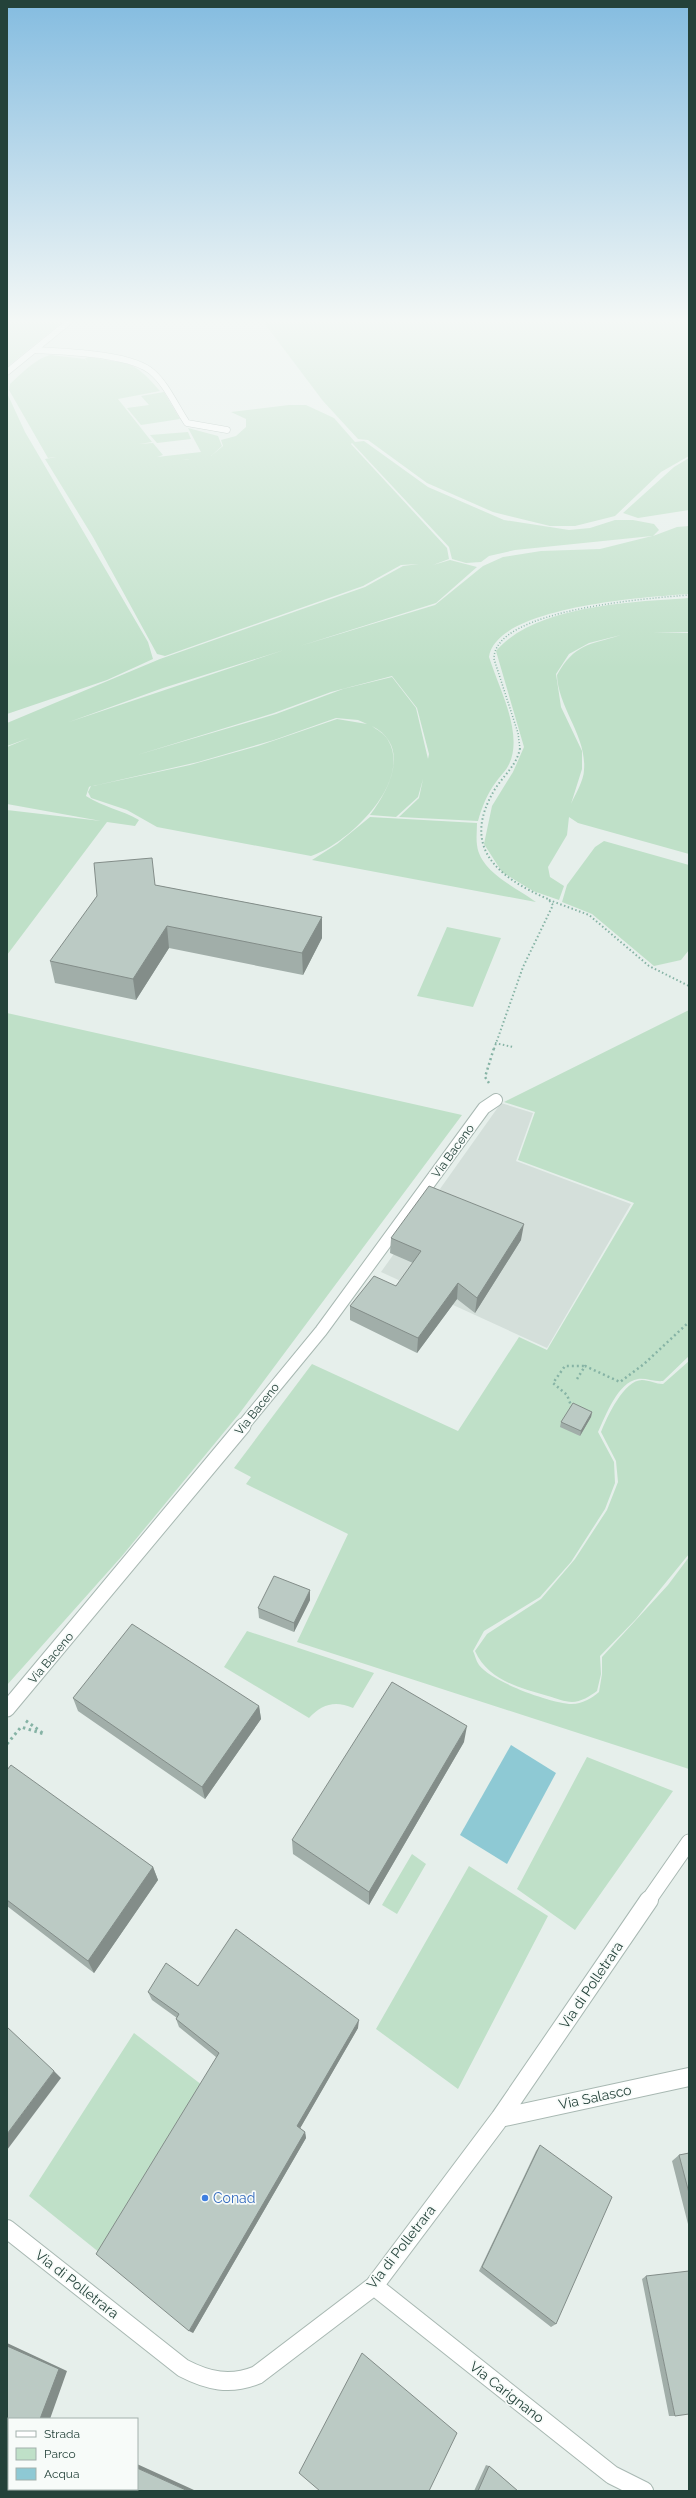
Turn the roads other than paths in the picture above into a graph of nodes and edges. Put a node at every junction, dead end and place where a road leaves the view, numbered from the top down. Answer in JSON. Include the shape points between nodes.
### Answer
{"nodes":[{"id":1,"x":496,"y":1100,"type":"road end"},
{"id":2,"x":8,"y":1709,"type":"edge"},
{"id":3,"x":689,"y":1842,"type":"edge"},
{"id":4,"x":689,"y":2077,"type":"edge"},
{"id":5,"x":500,"y":2118,"type":"junction"},
{"id":6,"x":7,"y":2229,"type":"edge"},
{"id":7,"x":374,"y":2286,"type":"junction"},
{"id":8,"x":644,"y":2491,"type":"edge"}],
"edges":[{"from":1,"to":2,"type":"street","name":"Via Baceno","via":[[484,1108],[321,1331]]},
{"from":3,"to":5,"type":"street","name":"Via di Polletrara"},
{"from":4,"to":5,"type":"street","name":"Via Salasco"},
{"from":5,"to":7,"type":"street","name":"Via di Polletrara"},
{"from":6,"to":7,"type":"street","name":"Via di Polletrara","via":[[183,2368],[199,2377],[214,2381],[231,2383],[245,2381],[257,2375]]},
{"from":7,"to":8,"type":"street","name":"Via Carignano","via":[[612,2475]]}]}
